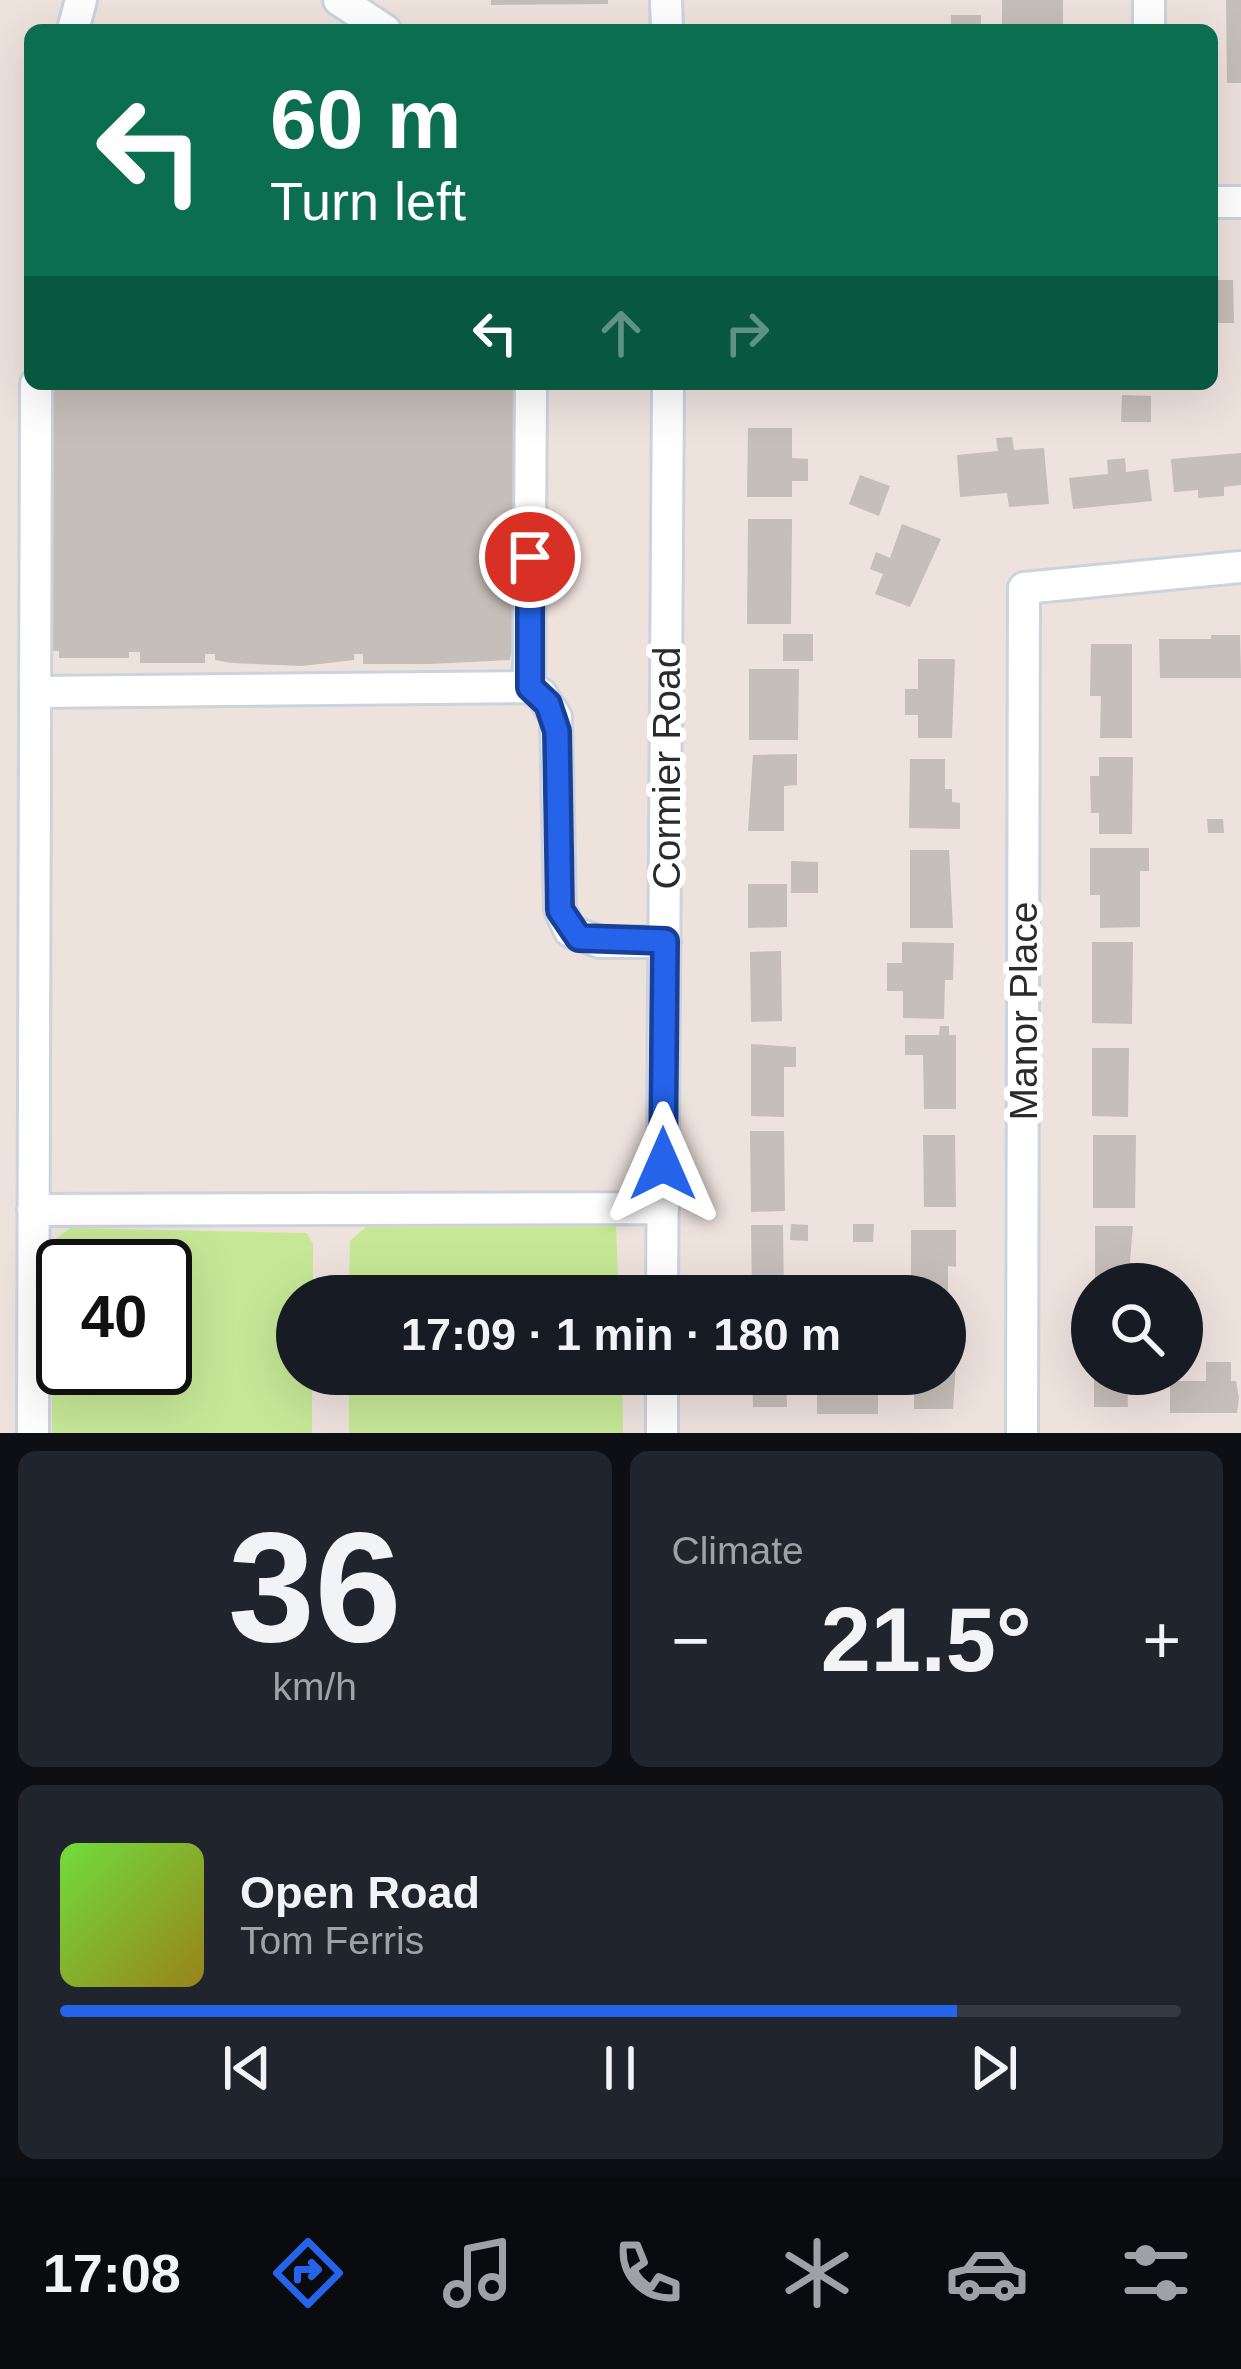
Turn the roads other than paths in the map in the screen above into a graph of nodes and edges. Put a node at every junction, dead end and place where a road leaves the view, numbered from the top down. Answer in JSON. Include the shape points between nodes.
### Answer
{"nodes":[{"id":1,"x":339,"y":0,"type":"edge"},
{"id":2,"x":376,"y":24,"type":"edge"},
{"id":3,"x":36,"y":390,"type":"edge"},
{"id":4,"x":531,"y":390,"type":"edge"},
{"id":5,"x":668,"y":390,"type":"edge"},
{"id":6,"x":1241,"y":567,"type":"edge"},
{"id":7,"x":530,"y":687,"type":"junction"},
{"id":8,"x":35,"y":692,"type":"junction"},
{"id":9,"x":665,"y":941,"type":"junction"},
{"id":10,"x":663,"y":1208,"type":"junction"},
{"id":11,"x":33,"y":1210,"type":"junction"},
{"id":12,"x":662,"y":1275,"type":"edge"},
{"id":13,"x":662,"y":1395,"type":"edge"},
{"id":14,"x":33,"y":1433,"type":"edge"},
{"id":15,"x":662,"y":1433,"type":"edge"},
{"id":16,"x":1022,"y":1433,"type":"edge"}],
"edges":[{"from":1,"to":2,"type":"street"},
{"from":3,"to":8,"type":"street"},
{"from":4,"to":7,"type":"street"},
{"from":5,"to":9,"type":"street","name":"Cormier Road"},
{"from":6,"to":16,"type":"street","name":"Manor Place","via":[[1024,588]]},
{"from":7,"to":8,"type":"street"},
{"from":7,"to":9,"type":"street","via":[[556,718],[560,910],[570,931],[600,942]]},
{"from":8,"to":11,"type":"street"},
{"from":9,"to":10,"type":"street","name":"Cormier Road"},
{"from":10,"to":11,"type":"street"},
{"from":10,"to":12,"type":"street","name":"Cormier Road"},
{"from":11,"to":14,"type":"street"},
{"from":13,"to":15,"type":"street"}]}
